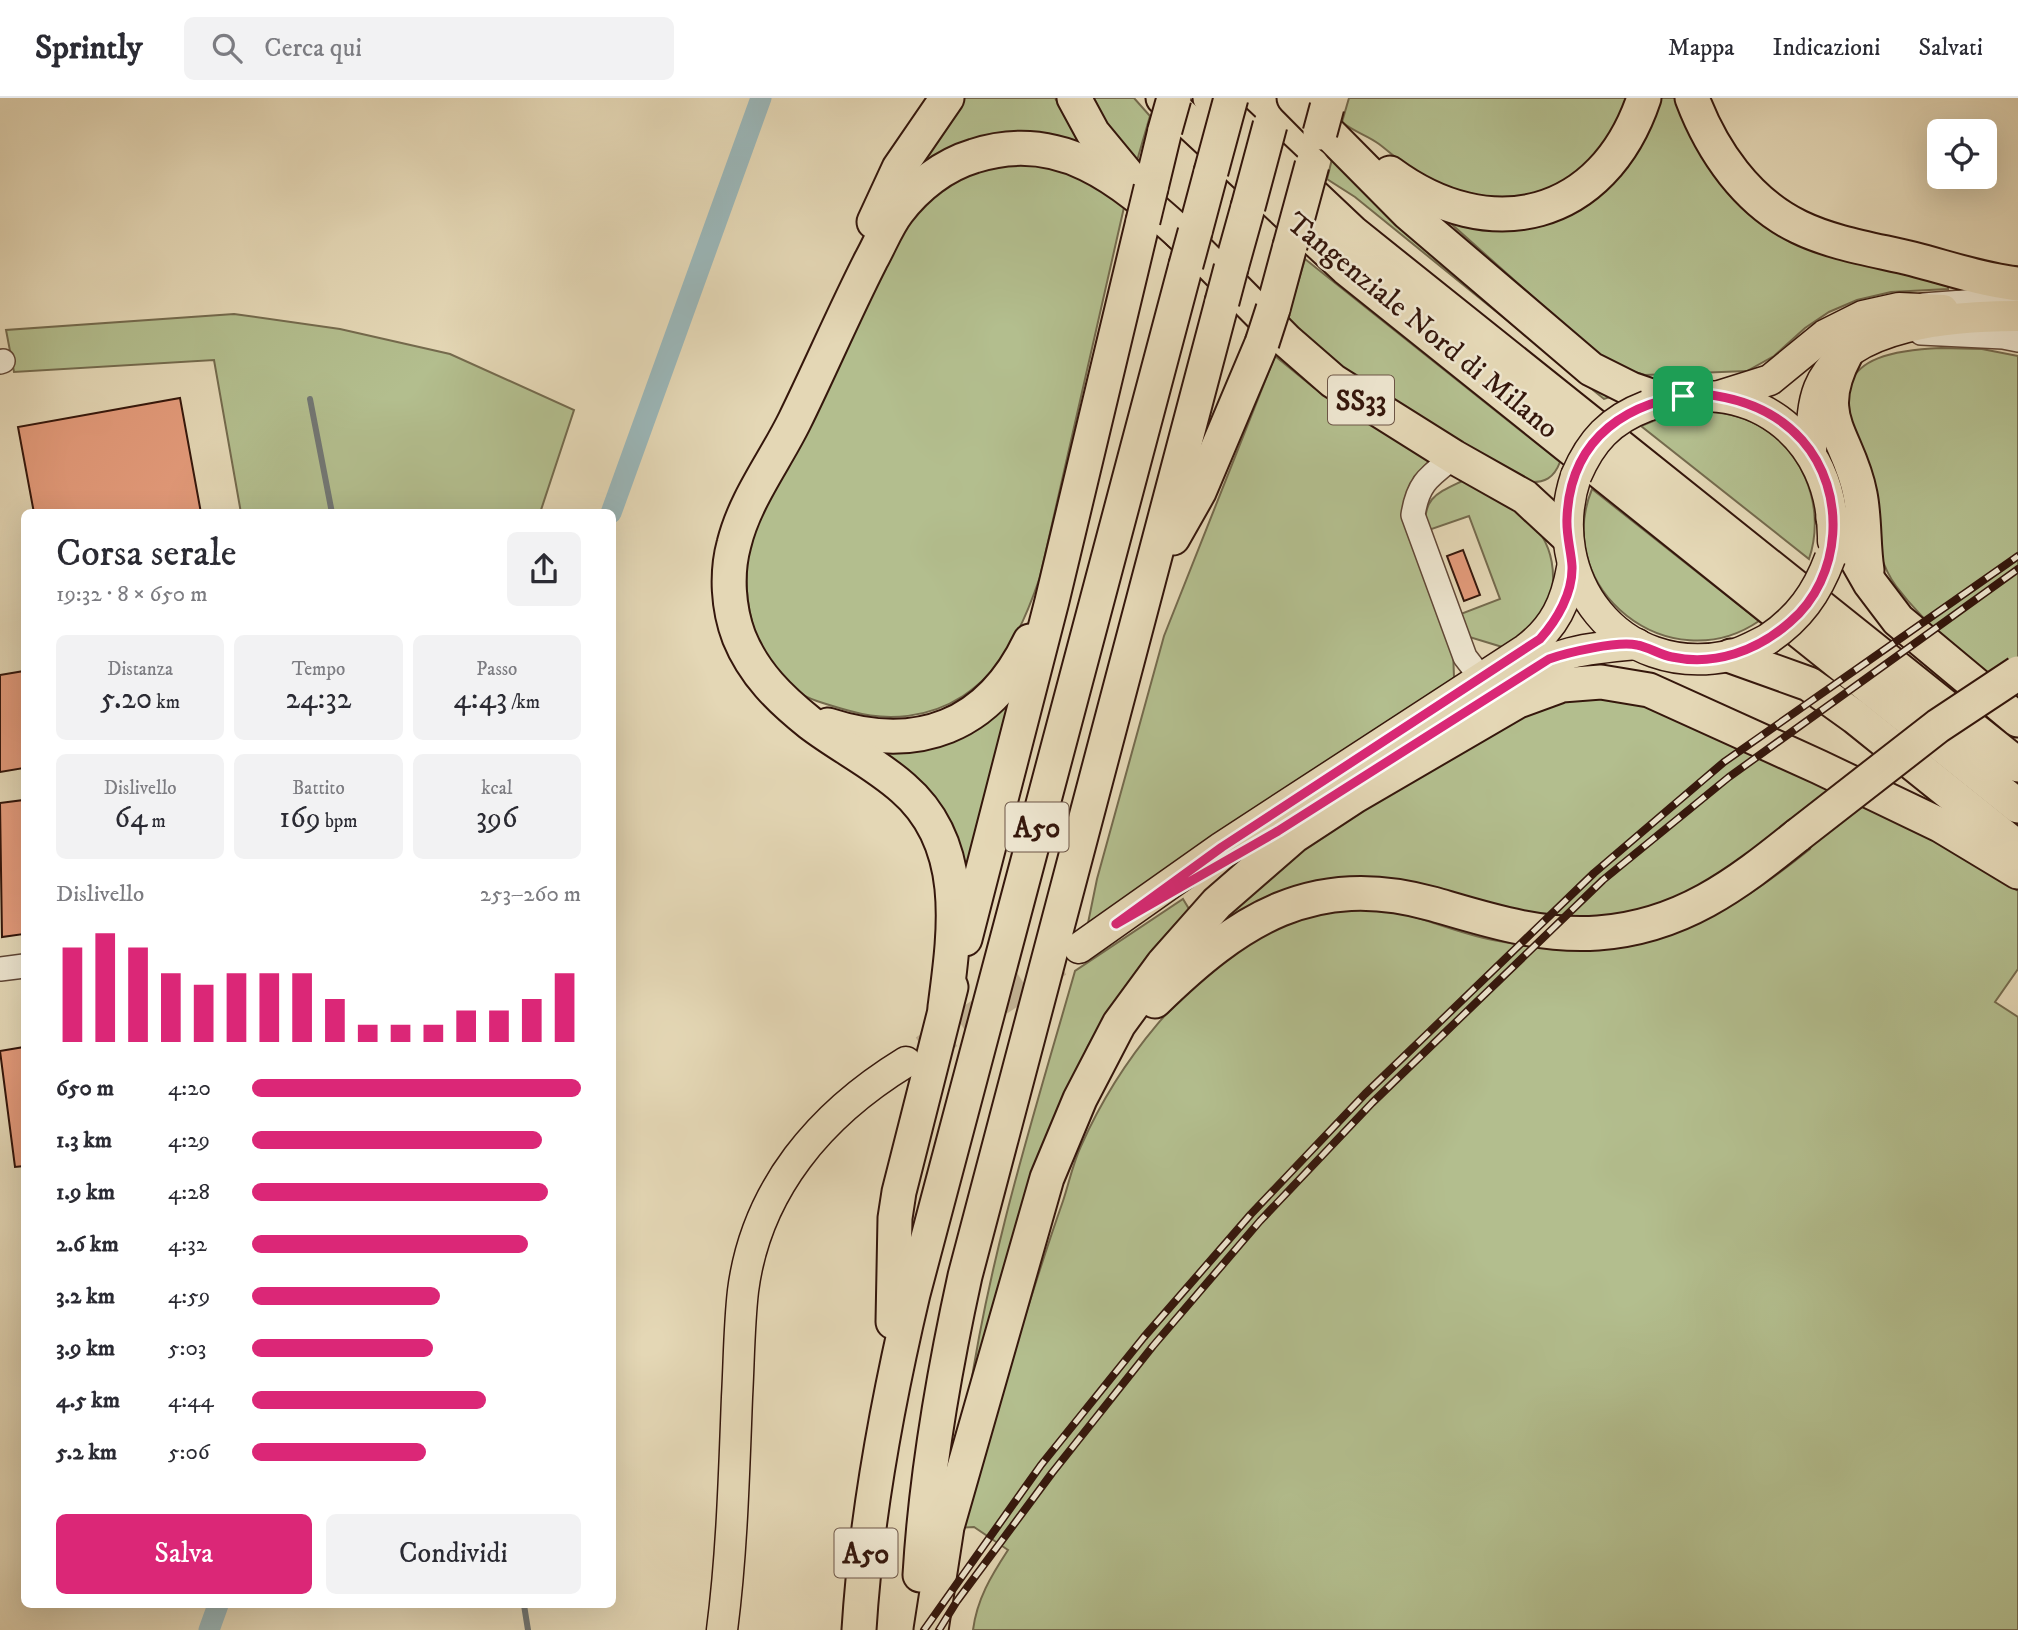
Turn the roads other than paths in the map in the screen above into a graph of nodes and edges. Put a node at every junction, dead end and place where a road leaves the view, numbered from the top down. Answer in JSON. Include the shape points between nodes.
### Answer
{"nodes":[{"id":1,"x":947,"y":98,"type":"edge"},
{"id":2,"x":1074,"y":98,"type":"edge"},
{"id":3,"x":1173,"y":98,"type":"edge"},
{"id":4,"x":1210,"y":98,"type":"edge"},
{"id":5,"x":1231,"y":98,"type":"edge"},
{"id":6,"x":1294,"y":98,"type":"edge"},
{"id":7,"x":1644,"y":98,"type":"edge"},
{"id":8,"x":1692,"y":98,"type":"edge"},
{"id":9,"x":1714,"y":98,"type":"edge"},
{"id":10,"x":1320,"y":109,"type":"edge"},
{"id":11,"x":1273,"y":111,"type":"edge"},
{"id":12,"x":1164,"y":114,"type":"edge"},
{"id":13,"x":1187,"y":243,"type":"junction"},
{"id":14,"x":1866,"y":248,"type":"junction"},
{"id":15,"x":1920,"y":261,"type":"junction"},
{"id":16,"x":2018,"y":272,"type":"edge"},
{"id":17,"x":2018,"y":284,"type":"edge"},
{"id":18,"x":2018,"y":298,"type":"edge"},
{"id":19,"x":846,"y":309,"type":"junction"},
{"id":20,"x":2018,"y":316,"type":"edge"},
{"id":21,"x":1898,"y":320,"type":"junction"},
{"id":22,"x":2018,"y":340,"type":"edge"},
{"id":23,"x":1846,"y":354,"type":"junction"},
{"id":24,"x":1719,"y":396,"type":"junction"},
{"id":25,"x":1655,"y":402,"type":"junction"},
{"id":26,"x":1811,"y":452,"type":"junction"},
{"id":27,"x":1454,"y":457,"type":"junction"},
{"id":28,"x":1833,"y":518,"type":"junction"},
{"id":29,"x":1067,"y":528,"type":"junction"},
{"id":30,"x":1566,"y":535,"type":"junction"},
{"id":31,"x":1572,"y":568,"type":"junction"},
{"id":32,"x":1150,"y":580,"type":"junction"},
{"id":33,"x":1870,"y":583,"type":"junction"},
{"id":34,"x":1637,"y":645,"type":"junction"},
{"id":35,"x":1731,"y":656,"type":"junction"},
{"id":36,"x":2018,"y":673,"type":"edge"},
{"id":37,"x":1482,"y":679,"type":"junction"},
{"id":38,"x":794,"y":710,"type":"junction"},
{"id":39,"x":2018,"y":720,"type":"edge"},
{"id":40,"x":1444,"y":724,"type":"junction"},
{"id":41,"x":2018,"y":765,"type":"edge"},
{"id":42,"x":1355,"y":796,"type":"junction"},
{"id":43,"x":2018,"y":806,"type":"edge"},
{"id":44,"x":2018,"y":848,"type":"edge"},
{"id":45,"x":2018,"y":872,"type":"edge"},
{"id":46,"x":1116,"y":924,"type":"junction"},
{"id":47,"x":1079,"y":948,"type":"tunnel mouth"},
{"id":48,"x":21,"y":966,"type":"edge"},
{"id":49,"x":0,"y":969,"type":"edge"},
{"id":50,"x":946,"y":1007,"type":"junction"},
{"id":51,"x":1102,"y":1054,"type":"junction"},
{"id":52,"x":906,"y":1062,"type":"tunnel mouth"},
{"id":53,"x":891,"y":1389,"type":"junction"},
{"id":54,"x":722,"y":1630,"type":"edge"},
{"id":55,"x":859,"y":1630,"type":"edge"},
{"id":56,"x":919,"y":1630,"type":"edge"},
{"id":57,"x":931,"y":1630,"type":"edge"}],
"edges":[{"from":1,"to":19,"type":"highway","via":[[884,198]]},
{"from":2,"to":13,"type":"highway","number":"SS33","via":[[1105,149]]},
{"from":3,"to":12,"type":"highway","bridge":true},
{"from":4,"to":41,"type":"highway","name":"Tangenziale Nord di Milano","via":[[1353,233]]},
{"from":5,"to":13,"type":"highway","number":"A50","bridge":true},
{"from":6,"to":25,"type":"highway","via":[[1408,213],[1591,369]]},
{"from":7,"to":10,"type":"highway","via":[[1625,143],[1586,186],[1551,205],[1497,216],[1427,198],[1383,168]]},
{"from":8,"to":14,"type":"highway","via":[[1719,153],[1765,206],[1800,228]]},
{"from":9,"to":14,"type":"highway","via":[[1731,146],[1755,179],[1777,200],[1822,229]]},
{"from":10,"to":32,"type":"highway","bridge":true,"via":[[1312,165],[1262,343],[1199,492]]},
{"from":11,"to":32,"type":"highway","number":"A50","bridge":true},
{"from":12,"to":29,"type":"highway","bridge":true,"via":[[1151,188]]},
{"from":12,"to":43,"type":"highway","name":"Tangenziale Nord di Milano","via":[[1346,268]]},
{"from":13,"to":19,"type":"highway","via":[[1118,180],[1080,160],[1032,149],[976,155],[942,170],[901,208]]},
{"from":13,"to":27,"type":"highway","number":"SS33","via":[[1314,365],[1363,402]]},
{"from":13,"to":53,"type":"highway","number":"A50"},
{"from":14,"to":15,"type":"highway"},
{"from":15,"to":16,"type":"highway"},
{"from":15,"to":17,"type":"highway"},
{"from":18,"to":21,"type":"street","via":[[1971,300]]},
{"from":19,"to":38,"type":"highway","via":[[790,430],[743,516],[731,556],[731,604],[739,636],[754,667]]},
{"from":20,"to":21,"type":"main road","via":[[1974,316],[1938,309]]},
{"from":21,"to":22,"type":"street"},
{"from":21,"to":23,"type":"main road"},
{"from":21,"to":24,"type":"main road","via":[[1863,316],[1836,328],[1770,380]]},
{"from":23,"to":26,"type":"main road","via":[[1827,374],[1815,398]]},
{"from":23,"to":33,"type":"highway","via":[[1833,384],[1831,417],[1860,493]]},
{"from":24,"to":25,"type":"main road"},
{"from":24,"to":26,"type":"main road","via":[[1773,416]]},
{"from":25,"to":30,"type":"main road","bridge":true,"via":[[1615,421],[1588,450],[1570,494]]},
{"from":26,"to":28,"type":"main road"},
{"from":27,"to":30,"type":"highway","number":"SS33","via":[[1525,497]]},
{"from":27,"to":37,"type":"street","via":[[1423,482],[1413,515],[1465,657]]},
{"from":28,"to":33,"type":"highway"},
{"from":28,"to":35,"type":"main road","bridge":true,"via":[[1830,558],[1815,593],[1793,620],[1768,639]]},
{"from":29,"to":38,"type":"highway","via":[[1022,658],[994,695],[974,711],[923,734],[880,738],[856,734]]},
{"from":29,"to":50,"type":"highway"},
{"from":30,"to":31,"type":"main road"},
{"from":31,"to":34,"type":"main road","via":[[1596,612]]},
{"from":31,"to":37,"type":"main road","via":[[1567,595],[1550,627]]},
{"from":32,"to":56,"type":"highway","number":"A50","via":[[1034,1008],[953,1331],[930,1462]]},
{"from":33,"to":39,"type":"highway","via":[[1898,620]]},
{"from":34,"to":35,"type":"main road","via":[[1674,658]]},
{"from":34,"to":40,"type":"main road","via":[[1586,649],[1549,659]]},
{"from":35,"to":44,"type":"highway","via":[[1809,684]]},
{"from":36,"to":51,"type":"highway","bridge":true,"via":[[1938,726],[1744,878],[1672,918],[1573,934],[1520,929],[1382,894],[1355,892],[1298,902],[1228,938],[1133,1019]]},
{"from":37,"to":46,"type":"main road","via":[[1222,847]]},
{"from":38,"to":50,"type":"highway","via":[[906,790],[938,833],[951,873],[955,909]]},
{"from":40,"to":42,"type":"main road"},
{"from":40,"to":46,"type":"main road","via":[[1278,831]]},
{"from":42,"to":45,"type":"highway","via":[[1541,692],[1583,682],[1623,684],[1649,690],[1819,767],[1940,825]]},
{"from":42,"to":51,"type":"highway","via":[[1285,843],[1217,904],[1142,990]]},
{"from":46,"to":47,"type":"main road"},
{"from":48,"to":49,"type":"street"},
{"from":50,"to":53,"type":"highway","via":[[895,1218]]},
{"from":51,"to":57,"type":"highway","via":[[1057,1152],[1032,1231],[947,1527]]},
{"from":52,"to":54,"type":"main road","via":[[843,1106],[807,1143],[780,1182],[756,1235],[743,1291],[729,1577]]},
{"from":53,"to":55,"type":"highway","number":"A50"}]}
